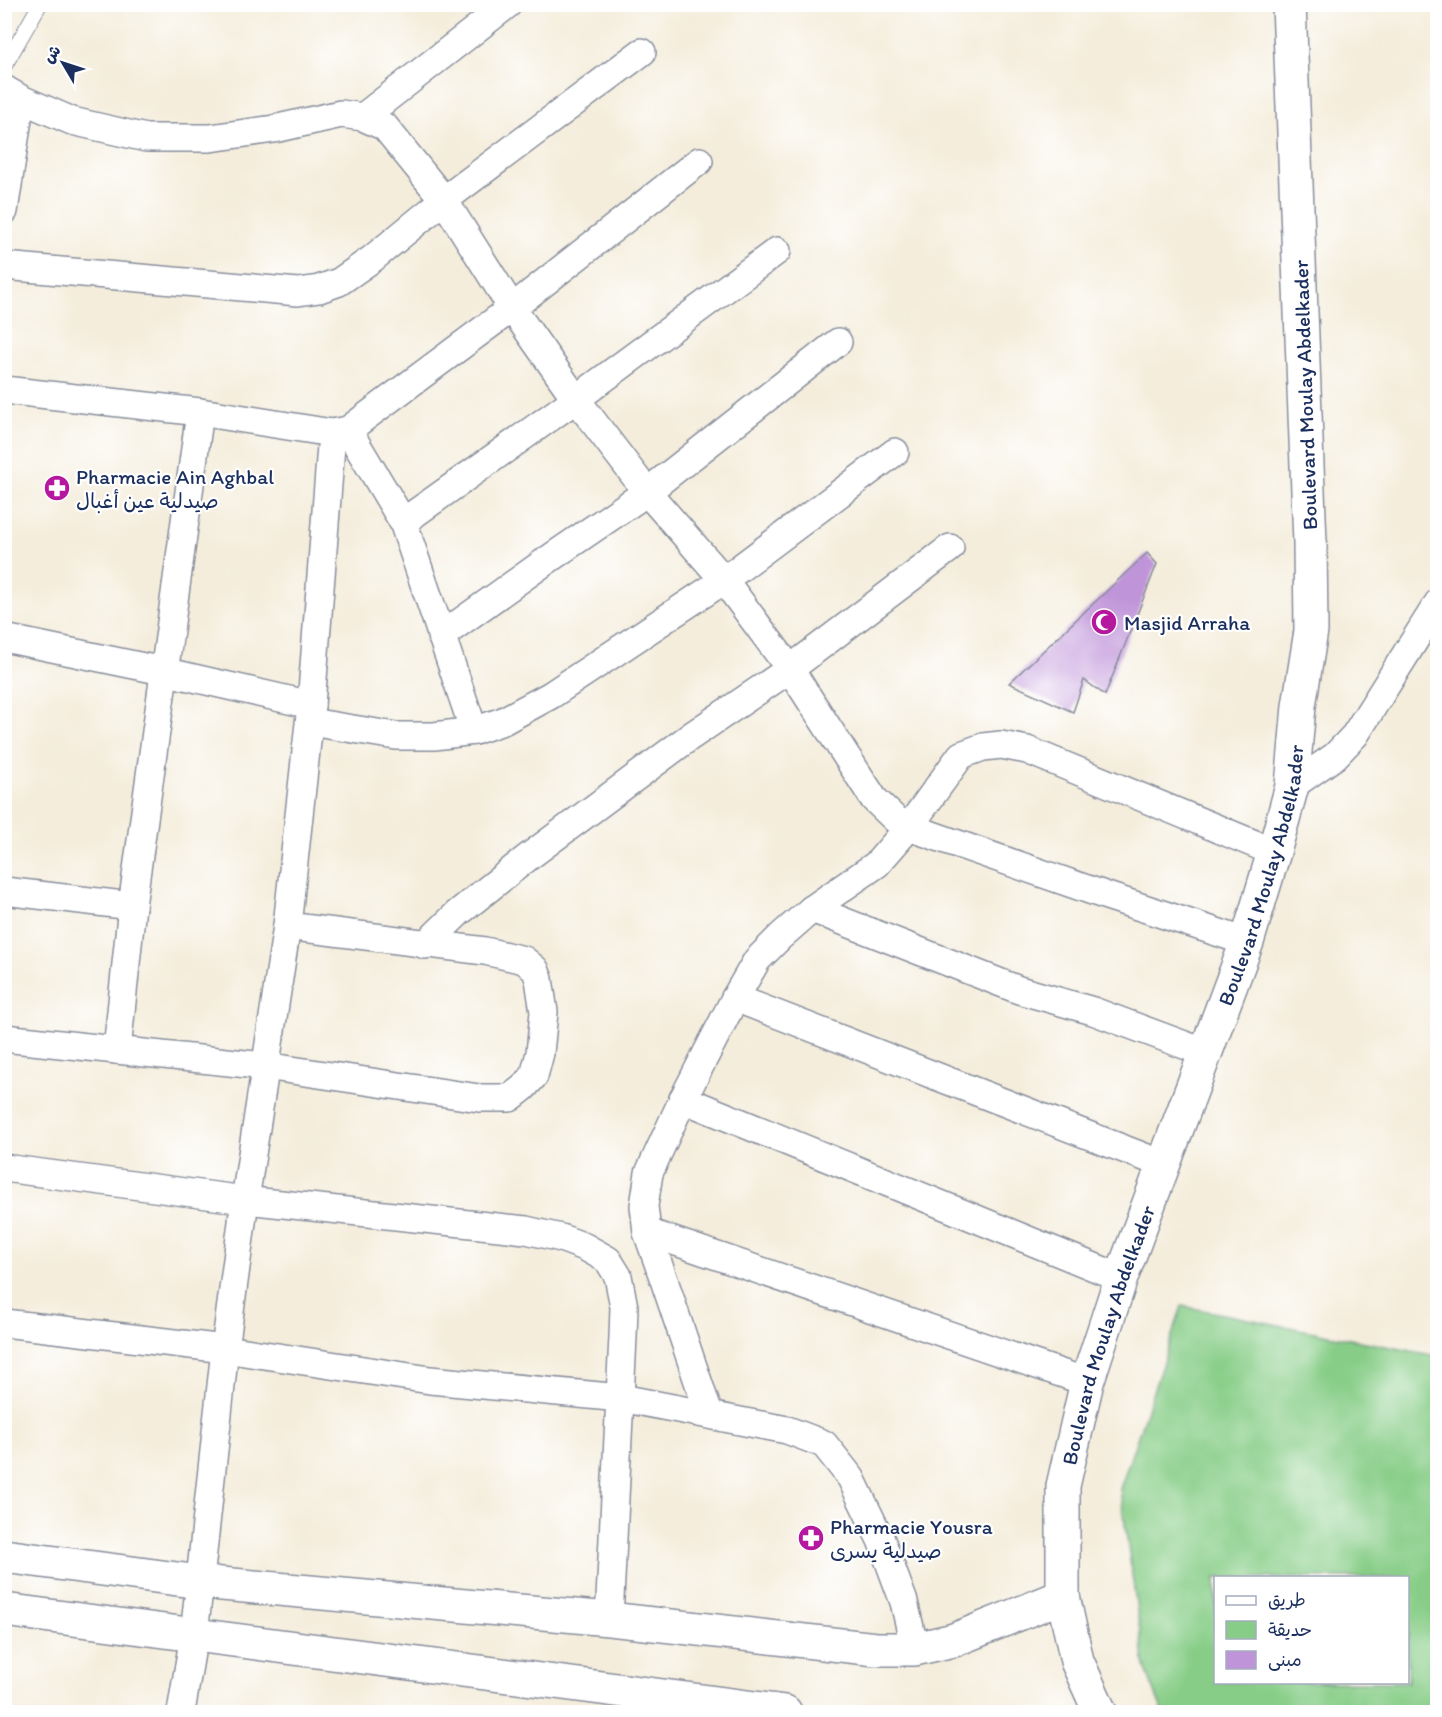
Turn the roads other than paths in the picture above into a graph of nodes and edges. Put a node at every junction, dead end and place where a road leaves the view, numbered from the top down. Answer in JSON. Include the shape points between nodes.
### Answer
{"nodes":[{"id":1,"x":40,"y":4,"type":"edge"},
{"id":2,"x":508,"y":4,"type":"edge"},
{"id":3,"x":1289,"y":4,"type":"edge"},
{"id":4,"x":642,"y":52,"type":"dead end"},
{"id":5,"x":4,"y":68,"type":"edge"},
{"id":6,"x":13,"y":94,"type":"edge"},
{"id":7,"x":363,"y":117,"type":"junction"},
{"id":8,"x":699,"y":161,"type":"dead end"},
{"id":9,"x":444,"y":200,"type":"junction"},
{"id":10,"x":4,"y":211,"type":"edge"},
{"id":11,"x":777,"y":250,"type":"dead end"},
{"id":12,"x":4,"y":266,"type":"edge"},
{"id":13,"x":512,"y":308,"type":"junction"},
{"id":14,"x":838,"y":342,"type":"dead end"},
{"id":15,"x":4,"y":390,"type":"edge"},
{"id":16,"x":576,"y":399,"type":"junction"},
{"id":17,"x":200,"y":412,"type":"junction"},
{"id":18,"x":340,"y":432,"type":"junction"},
{"id":19,"x":895,"y":452,"type":"dead end"},
{"id":20,"x":647,"y":492,"type":"junction"},
{"id":21,"x":404,"y":522,"type":"junction"},
{"id":22,"x":950,"y":548,"type":"dead end"},
{"id":23,"x":724,"y":580,"type":"junction"},
{"id":24,"x":1437,"y":603,"type":"edge"},
{"id":25,"x":441,"y":636,"type":"junction"},
{"id":26,"x":4,"y":638,"type":"edge"},
{"id":27,"x":790,"y":669,"type":"junction"},
{"id":28,"x":163,"y":671,"type":"junction"},
{"id":29,"x":310,"y":714,"type":"junction"},
{"id":30,"x":474,"y":731,"type":"junction"},
{"id":31,"x":1292,"y":786,"type":"junction"},
{"id":32,"x":902,"y":823,"type":"junction"},
{"id":33,"x":1274,"y":852,"type":"junction"},
{"id":34,"x":4,"y":891,"type":"edge"},
{"id":35,"x":132,"y":906,"type":"junction"},
{"id":36,"x":812,"y":909,"type":"junction"},
{"id":37,"x":287,"y":926,"type":"junction"},
{"id":38,"x":1247,"y":942,"type":"junction"},
{"id":39,"x":425,"y":945,"type":"junction"},
{"id":40,"x":735,"y":998,"type":"junction"},
{"id":41,"x":4,"y":1038,"type":"edge"},
{"id":42,"x":117,"y":1050,"type":"junction"},
{"id":43,"x":1206,"y":1053,"type":"junction"},
{"id":44,"x":265,"y":1066,"type":"junction"},
{"id":45,"x":683,"y":1099,"type":"junction"},
{"id":46,"x":1165,"y":1165,"type":"junction"},
{"id":47,"x":4,"y":1168,"type":"edge"},
{"id":48,"x":245,"y":1200,"type":"junction"},
{"id":49,"x":646,"y":1232,"type":"junction"},
{"id":50,"x":1121,"y":1278,"type":"junction"},
{"id":51,"x":4,"y":1323,"type":"edge"},
{"id":52,"x":225,"y":1349,"type":"junction"},
{"id":53,"x":1087,"y":1382,"type":"junction"},
{"id":54,"x":621,"y":1398,"type":"junction"},
{"id":55,"x":709,"y":1414,"type":"junction"},
{"id":56,"x":4,"y":1556,"type":"edge"},
{"id":57,"x":200,"y":1582,"type":"junction"},
{"id":58,"x":1063,"y":1596,"type":"junction"},
{"id":59,"x":4,"y":1610,"type":"edge"},
{"id":60,"x":609,"y":1619,"type":"junction"},
{"id":61,"x":194,"y":1635,"type":"junction"},
{"id":62,"x":915,"y":1648,"type":"junction"},
{"id":63,"x":181,"y":1713,"type":"edge"},
{"id":64,"x":785,"y":1713,"type":"edge"},
{"id":65,"x":1100,"y":1713,"type":"edge"}],
"edges":[{"from":1,"to":5,"type":"lane"},
{"from":2,"to":7,"type":"street"},
{"from":3,"to":31,"type":"street","name":"Boulevard Moulay Abdelkader","via":[[1311,631]]},
{"from":4,"to":9,"type":"street"},
{"from":6,"to":7,"type":"street","via":[[72,121],[146,138],[210,138],[341,114]]},
{"from":6,"to":10,"type":"street"},
{"from":7,"to":9,"type":"street","via":[[385,127]]},
{"from":8,"to":13,"type":"street"},
{"from":9,"to":12,"type":"street","via":[[372,259],[339,282],[319,289],[298,291]]},
{"from":9,"to":13,"type":"street"},
{"from":11,"to":16,"type":"street"},
{"from":13,"to":16,"type":"street"},
{"from":13,"to":18,"type":"street"},
{"from":14,"to":20,"type":"street"},
{"from":15,"to":17,"type":"street"},
{"from":16,"to":20,"type":"street"},
{"from":16,"to":21,"type":"street"},
{"from":17,"to":18,"type":"street"},
{"from":17,"to":28,"type":"street"},
{"from":18,"to":21,"type":"street"},
{"from":18,"to":29,"type":"street"},
{"from":19,"to":23,"type":"street"},
{"from":20,"to":23,"type":"street"},
{"from":20,"to":25,"type":"street"},
{"from":21,"to":25,"type":"street"},
{"from":22,"to":27,"type":"street"},
{"from":23,"to":27,"type":"street"},
{"from":23,"to":30,"type":"street","via":[[551,696]]},
{"from":24,"to":31,"type":"street","via":[[1355,735],[1335,756]]},
{"from":25,"to":30,"type":"street"},
{"from":26,"to":28,"type":"street"},
{"from":27,"to":32,"type":"street","via":[[874,799]]},
{"from":27,"to":39,"type":"street","via":[[691,736],[527,858]]},
{"from":28,"to":29,"type":"street"},
{"from":28,"to":35,"type":"street"},
{"from":29,"to":30,"type":"street","via":[[396,736]]},
{"from":29,"to":37,"type":"street"},
{"from":31,"to":33,"type":"street","name":"Boulevard Moulay Abdelkader"},
{"from":32,"to":33,"type":"street","via":[[961,755],[1001,745],[1027,750]]},
{"from":32,"to":36,"type":"street","via":[[877,864]]},
{"from":32,"to":38,"type":"street"},
{"from":33,"to":38,"type":"street","name":"Boulevard Moulay Abdelkader"},
{"from":34,"to":35,"type":"street"},
{"from":35,"to":42,"type":"street"},
{"from":36,"to":40,"type":"street","via":[[757,960]]},
{"from":36,"to":43,"type":"street","via":[[1019,990],[1094,1011]]},
{"from":37,"to":39,"type":"street"},
{"from":37,"to":44,"type":"street"},
{"from":38,"to":43,"type":"street","name":"Boulevard Moulay Abdelkader"},
{"from":39,"to":44,"type":"street","via":[[485,951],[524,960],[535,969],[544,1012],[540,1053],[534,1076],[510,1098],[479,1098]]},
{"from":40,"to":45,"type":"street"},
{"from":40,"to":46,"type":"street"},
{"from":41,"to":42,"type":"street"},
{"from":42,"to":44,"type":"street"},
{"from":43,"to":46,"type":"street","name":"Boulevard Moulay Abdelkader"},
{"from":44,"to":48,"type":"street"},
{"from":45,"to":49,"type":"street","via":[[649,1173],[644,1206]]},
{"from":45,"to":50,"type":"street"},
{"from":46,"to":50,"type":"street","name":"Boulevard Moulay Abdelkader"},
{"from":47,"to":48,"type":"street"},
{"from":48,"to":52,"type":"street"},
{"from":48,"to":54,"type":"street","via":[[526,1230],[585,1247],[608,1260],[618,1276],[624,1306]]},
{"from":49,"to":53,"type":"street"},
{"from":49,"to":55,"type":"street"},
{"from":50,"to":53,"type":"street","name":"Boulevard Moulay Abdelkader"},
{"from":51,"to":52,"type":"street"},
{"from":52,"to":54,"type":"street","via":[[430,1380]]},
{"from":52,"to":57,"type":"street"},
{"from":53,"to":58,"type":"street","name":"Boulevard Moulay Abdelkader","via":[[1064,1486]]},
{"from":54,"to":55,"type":"street"},
{"from":54,"to":60,"type":"street"},
{"from":55,"to":62,"type":"street","via":[[787,1430],[824,1444],[851,1478],[880,1540],[904,1602]]},
{"from":56,"to":57,"type":"street"},
{"from":57,"to":60,"type":"street"},
{"from":57,"to":61,"type":"street"},
{"from":58,"to":62,"type":"street","via":[[954,1640]]},
{"from":58,"to":65,"type":"street","name":"Boulevard Moulay Abdelkader","via":[[1077,1661]]},
{"from":59,"to":61,"type":"street"},
{"from":60,"to":62,"type":"street","via":[[876,1649]]},
{"from":61,"to":63,"type":"street"},
{"from":61,"to":64,"type":"street"}]}
